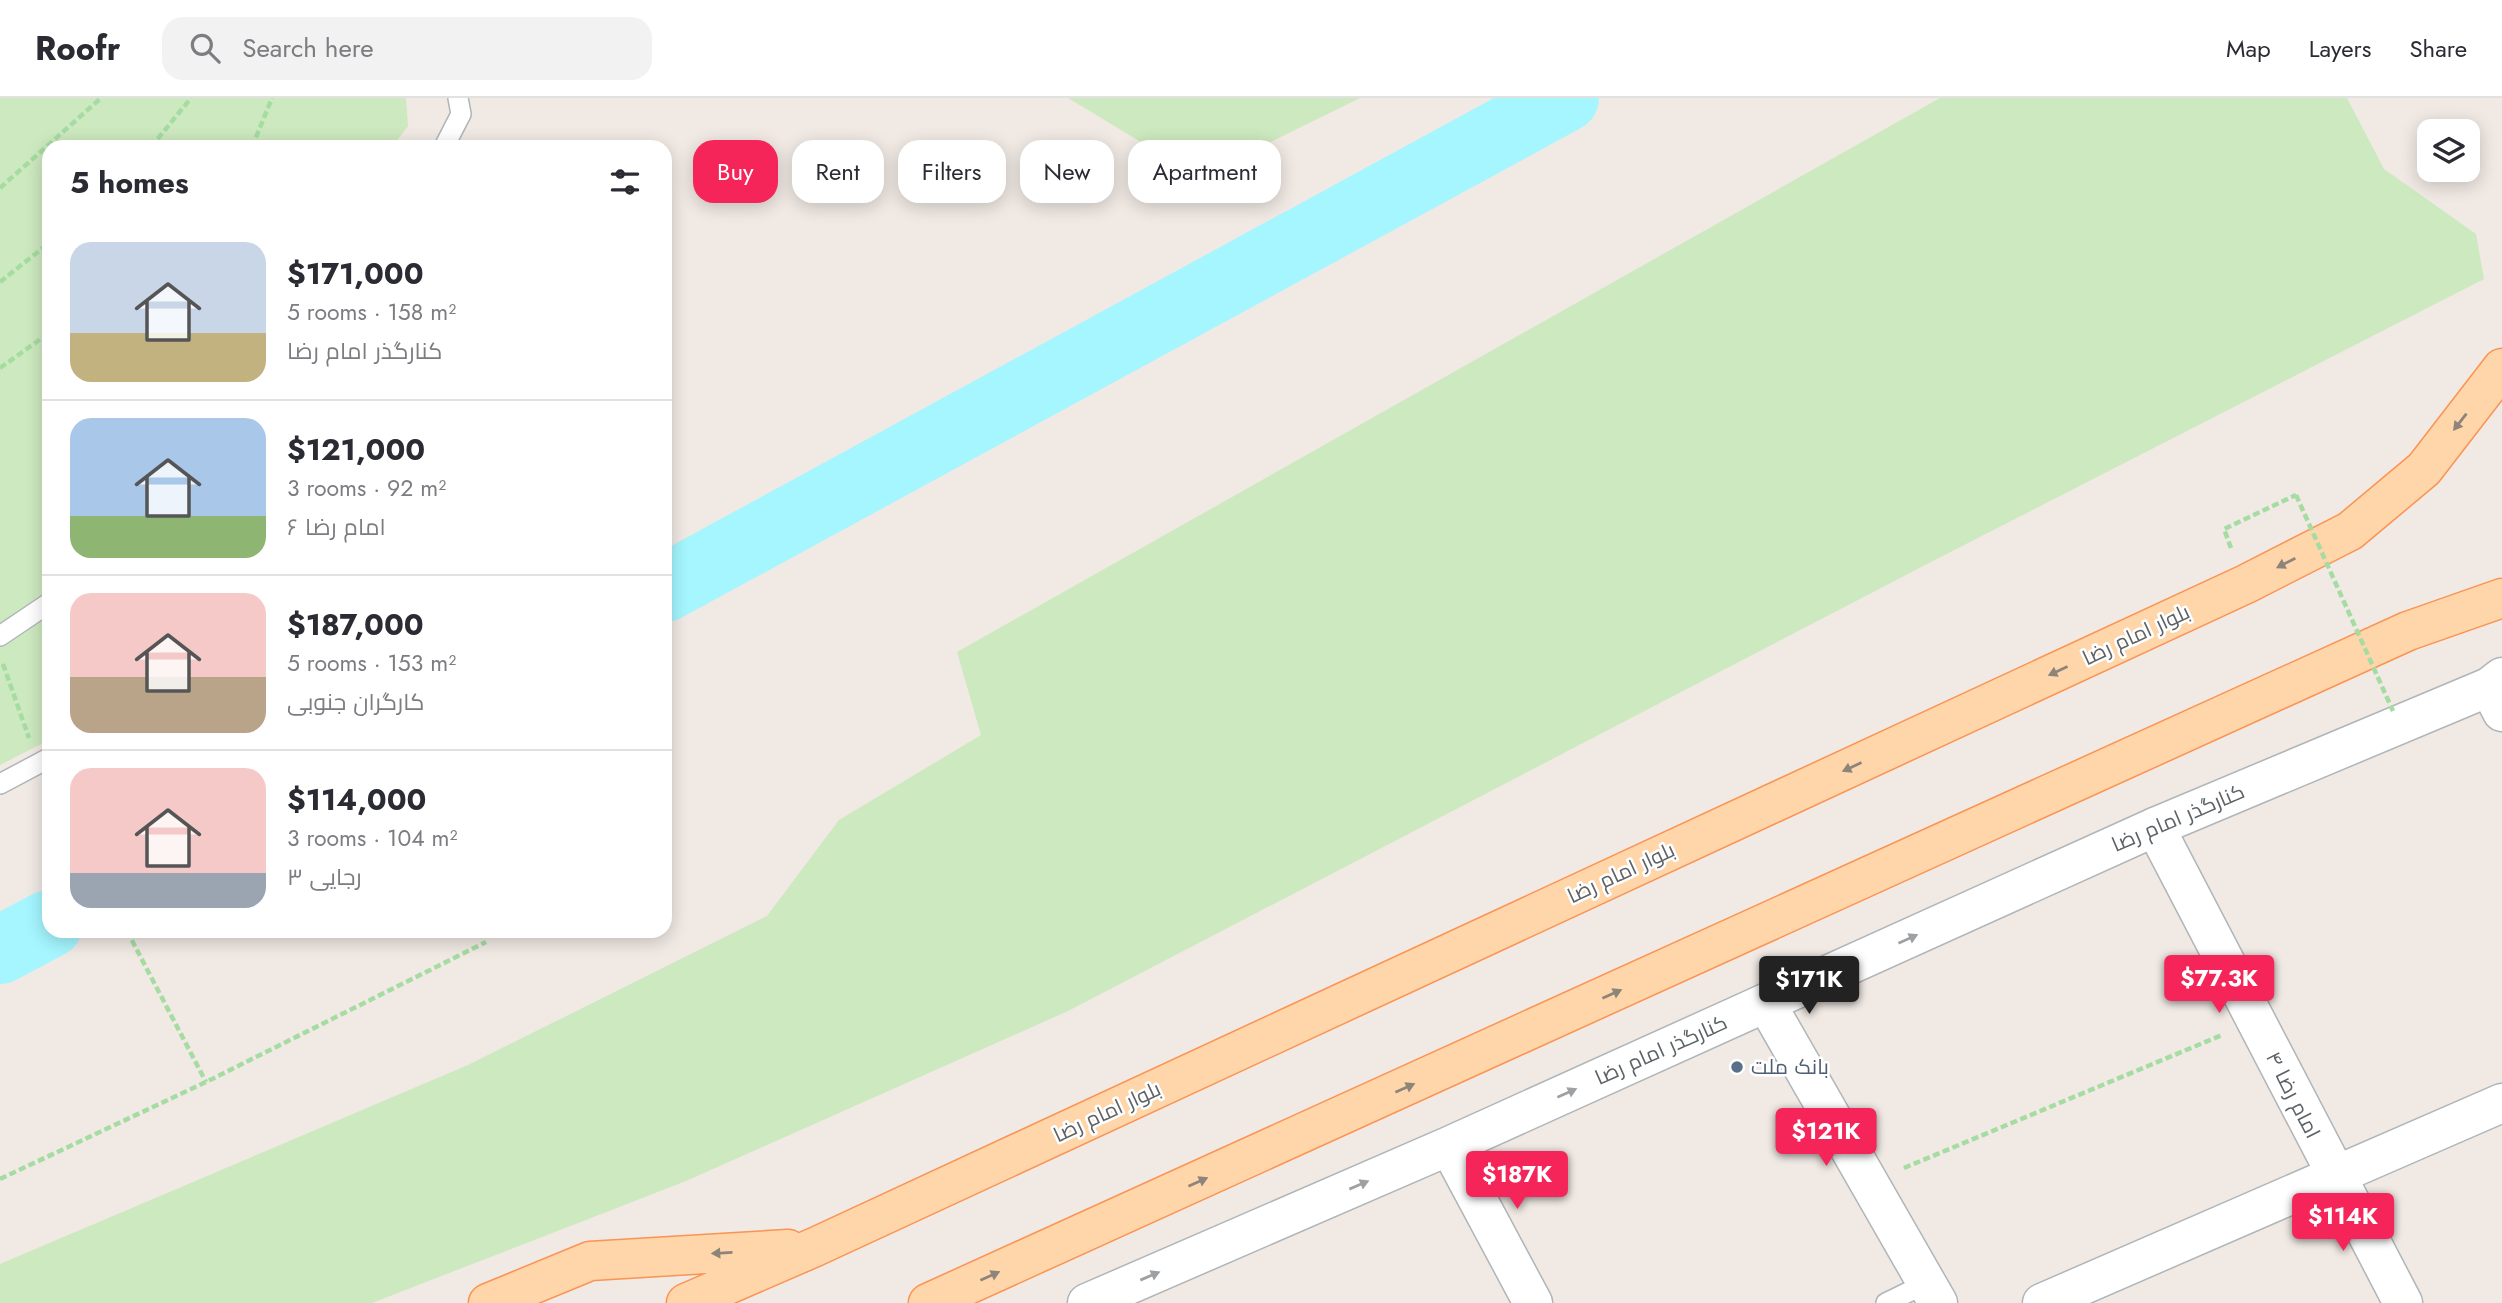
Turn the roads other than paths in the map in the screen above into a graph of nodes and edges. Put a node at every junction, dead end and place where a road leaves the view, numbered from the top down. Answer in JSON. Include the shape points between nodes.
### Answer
{"nodes":[{"id":1,"x":458,"y":98,"type":"edge"},
{"id":2,"x":448,"y":140,"type":"edge"},
{"id":3,"x":2502,"y":368,"type":"edge"},
{"id":4,"x":2502,"y":597,"type":"edge"},
{"id":5,"x":42,"y":608,"type":"edge"},
{"id":6,"x":0,"y":636,"type":"edge"},
{"id":7,"x":2498,"y":692,"type":"edge"},
{"id":8,"x":42,"y":762,"type":"edge"},
{"id":9,"x":0,"y":783,"type":"edge"},
{"id":10,"x":2155,"y":827,"type":"junction"},
{"id":11,"x":1766,"y":1003,"type":"junction"},
{"id":12,"x":2502,"y":1102,"type":"edge"},
{"id":13,"x":1449,"y":1146,"type":"junction"},
{"id":14,"x":2335,"y":1176,"type":"junction"},
{"id":15,"x":815,"y":1247,"type":"junction"},
{"id":16,"x":1933,"y":1293,"type":"edge"},
{"id":17,"x":488,"y":1303,"type":"edge"},
{"id":18,"x":686,"y":1303,"type":"edge"},
{"id":19,"x":928,"y":1303,"type":"edge"},
{"id":20,"x":1087,"y":1303,"type":"edge"},
{"id":21,"x":1533,"y":1303,"type":"edge"},
{"id":22,"x":1886,"y":1303,"type":"edge"},
{"id":23,"x":2042,"y":1303,"type":"edge"},
{"id":24,"x":2403,"y":1303,"type":"edge"}],
"edges":[{"from":1,"to":2,"type":"lane","via":[[461,114]]},
{"from":3,"to":15,"type":"main road","name":"بلوار امام رضا","one_way":true,"via":[[2424,469],[2350,531],[2246,584]]},
{"from":19,"to":4,"type":"main road","one_way":true,"via":[[2408,631]]},
{"from":5,"to":6,"type":"lane"},
{"from":7,"to":10,"type":"street","name":"کنارگذر امام رضا"},
{"from":8,"to":9,"type":"lane"},
{"from":11,"to":10,"type":"street","name":"کنارگذر امام رضا","one_way":true},
{"from":10,"to":14,"type":"street","name":"امام رضا ۴"},
{"from":13,"to":11,"type":"street","name":"کنارگذر امام رضا","one_way":true},
{"from":11,"to":16,"type":"street"},
{"from":12,"to":14,"type":"street"},
{"from":20,"to":13,"type":"street","name":"کنارگذر امام رضا","one_way":true},
{"from":13,"to":21,"type":"street"},
{"from":14,"to":23,"type":"street"},
{"from":14,"to":24,"type":"street","name":"امام رضا ۴"},
{"from":15,"to":17,"type":"main road","one_way":true,"via":[[590,1261]]},
{"from":15,"to":18,"type":"main road","name":"بلوار امام رضا"},
{"from":16,"to":22,"type":"lane"}]}
